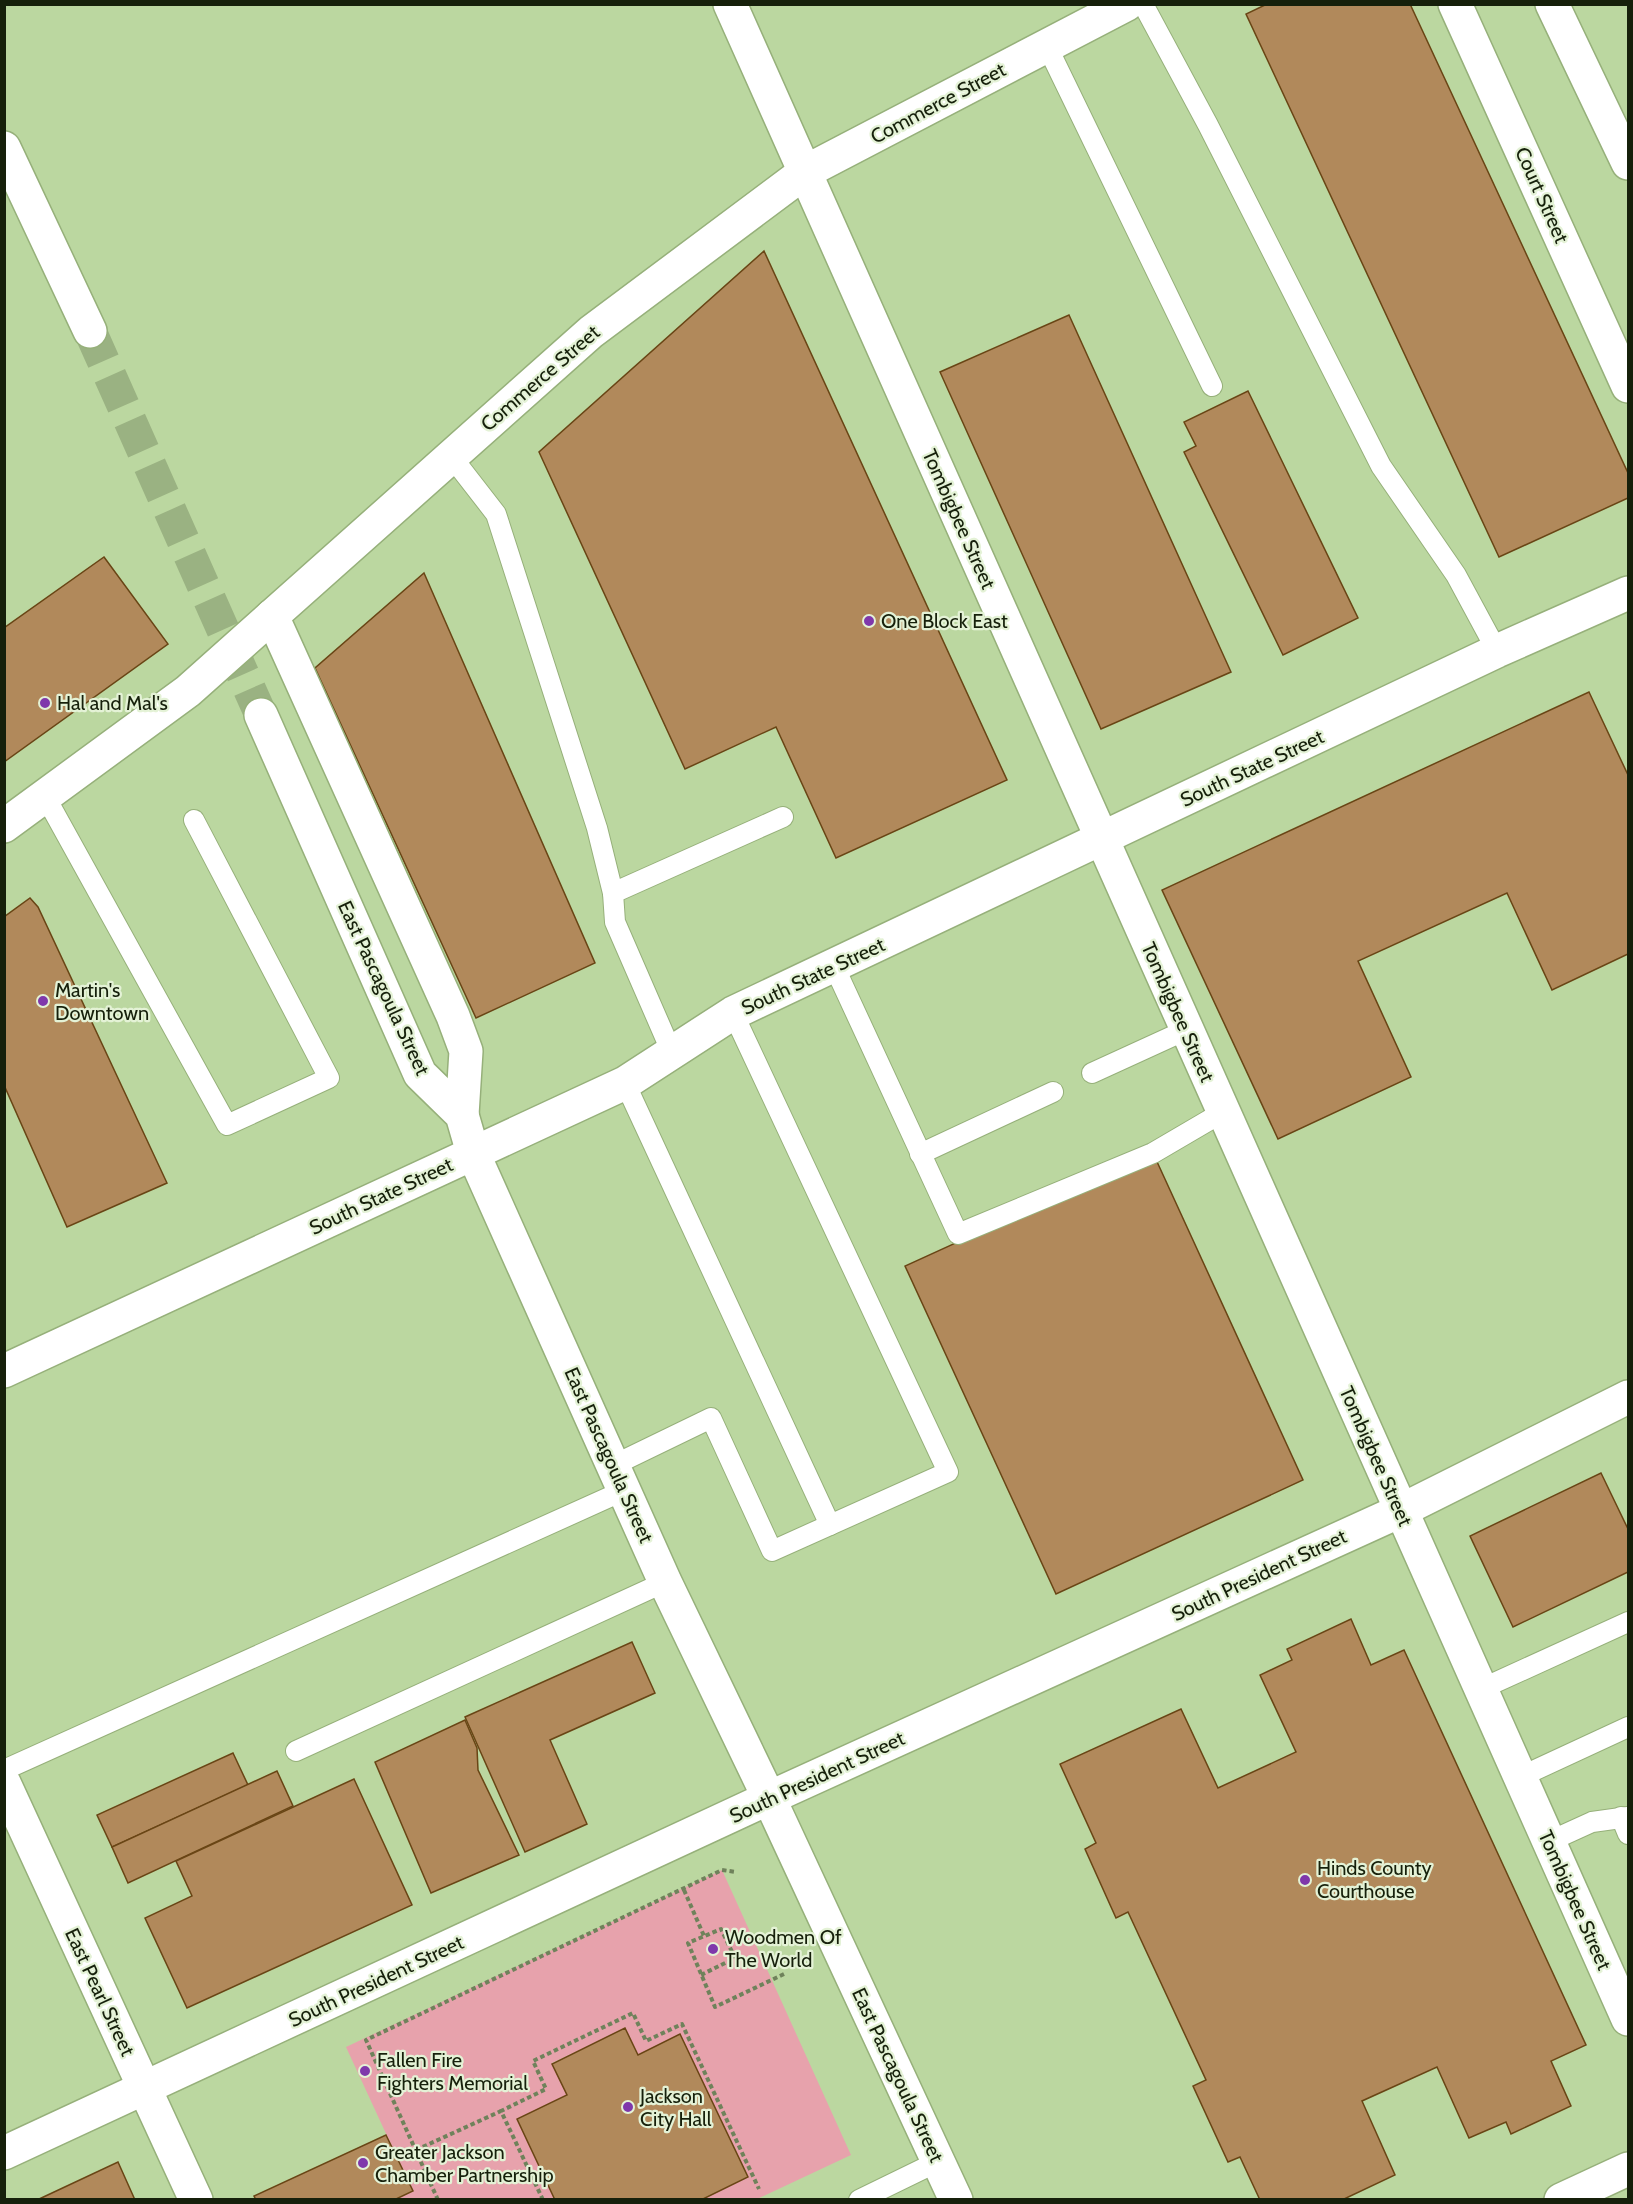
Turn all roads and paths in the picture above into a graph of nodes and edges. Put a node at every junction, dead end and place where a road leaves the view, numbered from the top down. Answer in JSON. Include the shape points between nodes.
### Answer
{"nodes":[{"id":1,"x":730,"y":4,"type":"edge"},
{"id":2,"x":1127,"y":4,"type":"edge"},
{"id":3,"x":1143,"y":4,"type":"edge"},
{"id":4,"x":1455,"y":4,"type":"edge"},
{"id":5,"x":1552,"y":4,"type":"edge"},
{"id":6,"x":1047,"y":46,"type":"junction"},
{"id":7,"x":4,"y":148,"type":"edge"},
{"id":8,"x":1629,"y":163,"type":"edge"},
{"id":9,"x":805,"y":172,"type":"junction"},
{"id":10,"x":90,"y":331,"type":"tunnel mouth"},
{"id":11,"x":1212,"y":386,"type":"dead end"},
{"id":12,"x":1629,"y":386,"type":"edge"},
{"id":13,"x":451,"y":456,"type":"junction"},
{"id":14,"x":1629,"y":593,"type":"edge"},
{"id":15,"x":272,"y":616,"type":"junction"},
{"id":16,"x":1497,"y":651,"type":"junction"},
{"id":17,"x":261,"y":715,"type":"tunnel mouth"},
{"id":18,"x":45,"y":796,"type":"junction"},
{"id":19,"x":783,"y":817,"type":"dead end"},
{"id":20,"x":194,"y":820,"type":"dead end"},
{"id":21,"x":4,"y":826,"type":"edge"},
{"id":22,"x":1101,"y":840,"type":"junction"},
{"id":23,"x":614,"y":893,"type":"junction"},
{"id":24,"x":834,"y":966,"type":"junction"},
{"id":25,"x":733,"y":1013,"type":"junction"},
{"id":26,"x":1186,"y":1030,"type":"junction"},
{"id":27,"x":672,"y":1053,"type":"junction"},
{"id":28,"x":1092,"y":1073,"type":"dead end"},
{"id":29,"x":625,"y":1083,"type":"junction"},
{"id":30,"x":1053,"y":1092,"type":"dead end"},
{"id":31,"x":1223,"y":1112,"type":"junction"},
{"id":32,"x":462,"y":1115,"type":"junction"},
{"id":33,"x":473,"y":1153,"type":"junction"},
{"id":34,"x":920,"y":1154,"type":"junction"},
{"id":35,"x":4,"y":1371,"type":"edge"},
{"id":36,"x":1629,"y":1398,"type":"edge"},
{"id":37,"x":620,"y":1477,"type":"junction"},
{"id":38,"x":1400,"y":1511,"type":"junction"},
{"id":39,"x":830,"y":1525,"type":"junction"},
{"id":40,"x":665,"y":1582,"type":"junction"},
{"id":41,"x":1629,"y":1622,"type":"edge"},
{"id":42,"x":1481,"y":1689,"type":"junction"},
{"id":43,"x":1629,"y":1727,"type":"edge"},
{"id":44,"x":296,"y":1751,"type":"dead end"},
{"id":45,"x":4,"y":1770,"type":"edge"},
{"id":46,"x":1520,"y":1777,"type":"junction"},
{"id":47,"x":4,"y":1783,"type":"edge"},
{"id":48,"x":769,"y":1798,"type":"junction"},
{"id":49,"x":1626,"y":1823,"type":"edge"},
{"id":50,"x":1548,"y":1842,"type":"junction"},
{"id":51,"x":736,"y":1872,"type":"dead end"},
{"id":52,"x":684,"y":1890,"type":"dead end"},
{"id":53,"x":704,"y":1936,"type":"junction"},
{"id":54,"x":784,"y":1974,"type":"dead end"},
{"id":55,"x":701,"y":1975,"type":"junction"},
{"id":56,"x":1629,"y":2019,"type":"edge"},
{"id":57,"x":145,"y":2089,"type":"junction"},
{"id":58,"x":501,"y":2111,"type":"junction"},
{"id":59,"x":416,"y":2150,"type":"junction"},
{"id":60,"x":4,"y":2153,"type":"edge"},
{"id":61,"x":939,"y":2161,"type":"junction"},
{"id":62,"x":1629,"y":2169,"type":"edge"},
{"id":63,"x":759,"y":2189,"type":"dead end"},
{"id":64,"x":196,"y":2199,"type":"edge"},
{"id":65,"x":438,"y":2199,"type":"edge"},
{"id":66,"x":543,"y":2199,"type":"edge"},
{"id":67,"x":859,"y":2199,"type":"edge"},
{"id":68,"x":956,"y":2199,"type":"edge"},
{"id":69,"x":1561,"y":2199,"type":"edge"}],
"edges":[{"from":1,"to":9,"type":"street","name":"Tombigbee Street"},
{"from":2,"to":6,"type":"street","name":"Commerce Street"},
{"from":3,"to":16,"type":"lane","via":[[1381,466],[1456,575]]},
{"from":4,"to":12,"type":"street","name":"Court Street"},
{"from":5,"to":8,"type":"street"},
{"from":6,"to":9,"type":"street","name":"Commerce Street"},
{"from":6,"to":11,"type":"lane"},
{"from":7,"to":10,"type":"street"},
{"from":9,"to":13,"type":"street","name":"Commerce Street","via":[[591,332]]},
{"from":9,"to":22,"type":"street","name":"Tombigbee Street"},
{"from":13,"to":15,"type":"street","name":"Commerce Street"},
{"from":13,"to":23,"type":"lane","via":[[496,514],[597,828]]},
{"from":14,"to":16,"type":"street","name":"South State Street"},
{"from":15,"to":18,"type":"street","name":"Commerce Street","via":[[188,691]]},
{"from":15,"to":32,"type":"street","via":[[453,1016],[466,1051]]},
{"from":16,"to":22,"type":"street","name":"South State Street"},
{"from":17,"to":32,"type":"street","name":"East Pascagoula Street","via":[[420,1074]]},
{"from":18,"to":20,"type":"lane","via":[[227,1125],[329,1078]]},
{"from":18,"to":21,"type":"street","name":"Commerce Street"},
{"from":19,"to":23,"type":"lane"},
{"from":22,"to":24,"type":"street","name":"South State Street"},
{"from":22,"to":26,"type":"street","name":"Tombigbee Street"},
{"from":23,"to":27,"type":"lane","via":[[615,922]]},
{"from":24,"to":25,"type":"street","name":"South State Street"},
{"from":24,"to":34,"type":"lane"},
{"from":25,"to":27,"type":"street","name":"South State Street"},
{"from":25,"to":39,"type":"lane","via":[[948,1472]]},
{"from":26,"to":28,"type":"lane"},
{"from":26,"to":31,"type":"street","name":"Tombigbee Street"},
{"from":27,"to":29,"type":"street","name":"South State Street"},
{"from":29,"to":33,"type":"street","name":"South State Street"},
{"from":29,"to":39,"type":"lane"},
{"from":30,"to":34,"type":"lane"},
{"from":31,"to":34,"type":"lane","via":[[1153,1153],[958,1234]]},
{"from":31,"to":38,"type":"street","name":"Tombigbee Street"},
{"from":32,"to":33,"type":"street","name":"East Pascagoula Street"},
{"from":33,"to":35,"type":"street","name":"South State Street"},
{"from":33,"to":37,"type":"street","name":"East Pascagoula Street"},
{"from":36,"to":38,"type":"street","name":"South President Street"},
{"from":37,"to":39,"type":"lane","via":[[711,1418],[772,1551]]},
{"from":37,"to":40,"type":"street","name":"East Pascagoula Street"},
{"from":37,"to":45,"type":"lane"},
{"from":38,"to":42,"type":"street","name":"Tombigbee Street"},
{"from":38,"to":48,"type":"street","name":"South President Street"},
{"from":40,"to":44,"type":"lane"},
{"from":40,"to":48,"type":"street","name":"East Pascagoula Street"},
{"from":41,"to":42,"type":"lane"},
{"from":42,"to":46,"type":"street","name":"Tombigbee Street"},
{"from":43,"to":46,"type":"lane"},
{"from":46,"to":50,"type":"street","name":"Tombigbee Street"},
{"from":47,"to":57,"type":"street","name":"East Pearl Street"},
{"from":48,"to":57,"type":"street","name":"South President Street"},
{"from":48,"to":61,"type":"street","name":"East Pascagoula Street"},
{"from":49,"to":50,"type":"lane","via":[[1592,1822]]},
{"from":50,"to":56,"type":"street","name":"Tombigbee Street"},
{"from":51,"to":59,"type":"path","via":[[722,1870],[366,2040]]},
{"from":52,"to":53,"type":"path"},
{"from":53,"to":55,"type":"path","via":[[688,1943]]},
{"from":53,"to":55,"type":"path","via":[[721,1929],[735,1958]]},
{"from":54,"to":55,"type":"path","via":[[715,2007]]},
{"from":57,"to":60,"type":"street","name":"South President Street"},
{"from":57,"to":64,"type":"street","name":"East Pearl Street"},
{"from":58,"to":59,"type":"path"},
{"from":58,"to":63,"type":"path","via":[[546,2089],[533,2061],[553,2051],[633,2013],[646,2041],[682,2024]]},
{"from":58,"to":66,"type":"path"},
{"from":59,"to":65,"type":"path"},
{"from":61,"to":67,"type":"lane"},
{"from":61,"to":68,"type":"street","name":"East Pascagoula Street"},
{"from":62,"to":69,"type":"street"}]}
